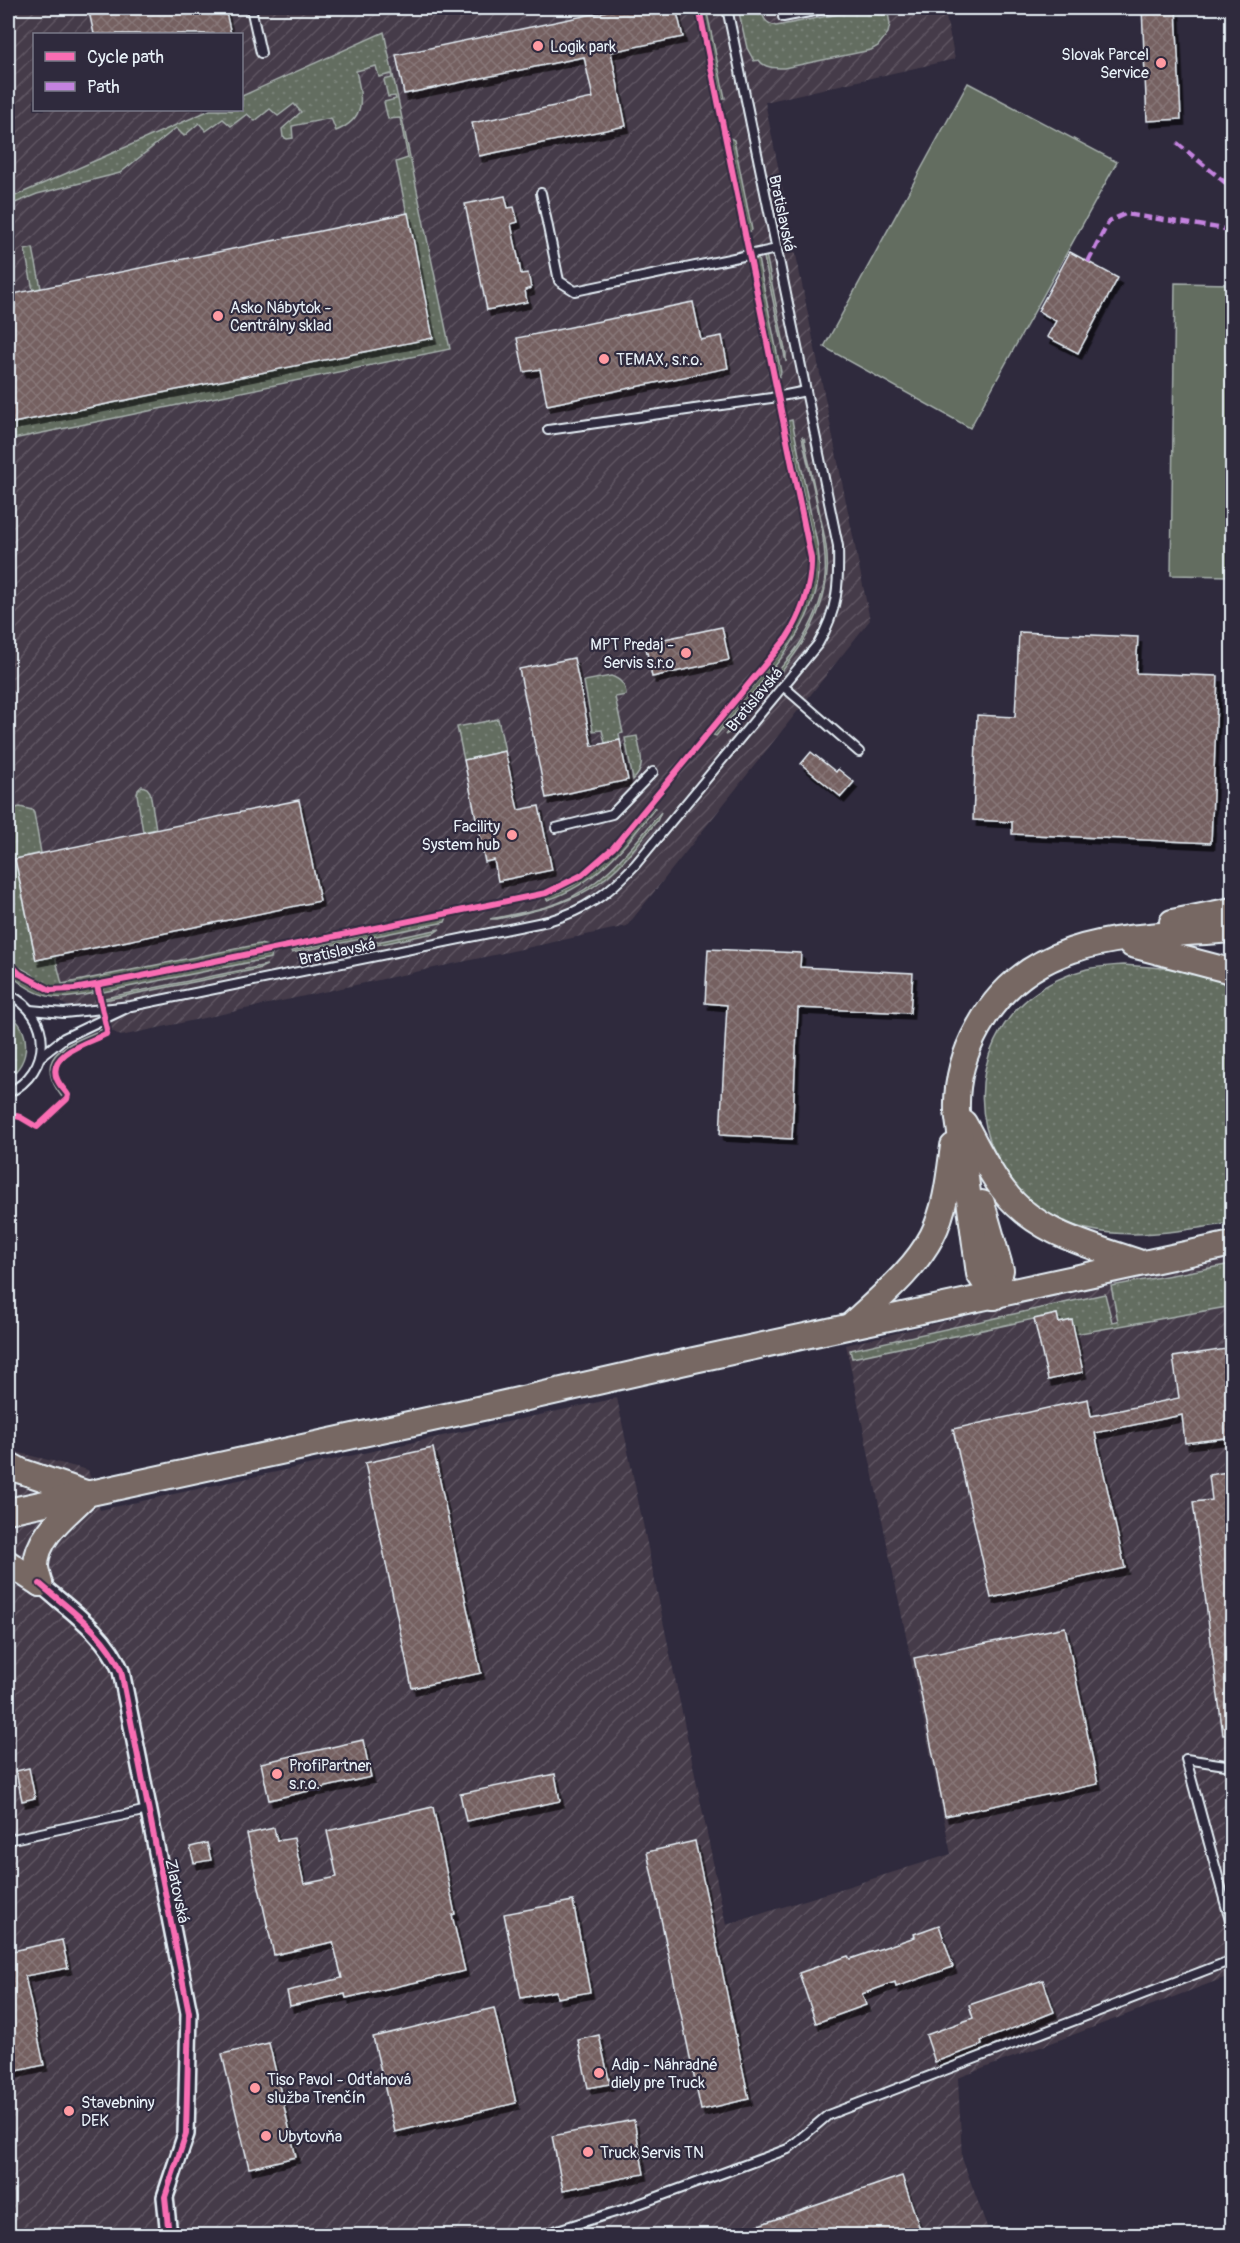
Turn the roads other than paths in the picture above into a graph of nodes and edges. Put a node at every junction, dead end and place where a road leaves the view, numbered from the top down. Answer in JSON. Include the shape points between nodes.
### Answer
{"nodes":[{"id":1,"x":251,"y":8,"type":"edge"},
{"id":2,"x":727,"y":8,"type":"edge"},
{"id":3,"x":830,"y":8,"type":"edge"},
{"id":4,"x":783,"y":17,"type":"dead end"},
{"id":5,"x":261,"y":53,"type":"dead end"},
{"id":6,"x":542,"y":193,"type":"dead end"},
{"id":7,"x":777,"y":249,"type":"junction"},
{"id":8,"x":806,"y":392,"type":"junction"},
{"id":9,"x":548,"y":430,"type":"dead end"},
{"id":10,"x":783,"y":686,"type":"junction"},
{"id":11,"x":859,"y":752,"type":"dead end"},
{"id":12,"x":653,"y":772,"type":"dead end"},
{"id":13,"x":556,"y":828,"type":"dead end"},
{"id":14,"x":1233,"y":910,"type":"edge"},
{"id":15,"x":1233,"y":930,"type":"edge"},
{"id":16,"x":1115,"y":940,"type":"junction"},
{"id":17,"x":1233,"y":947,"type":"edge"},
{"id":18,"x":1233,"y":973,"type":"edge"},
{"id":19,"x":8,"y":994,"type":"edge"},
{"id":20,"x":131,"y":1006,"type":"junction"},
{"id":21,"x":30,"y":1010,"type":"junction"},
{"id":22,"x":40,"y":1057,"type":"junction"},
{"id":23,"x":8,"y":1094,"type":"edge"},
{"id":24,"x":957,"y":1111,"type":"junction"},
{"id":25,"x":1233,"y":1244,"type":"edge"},
{"id":26,"x":1141,"y":1263,"type":"junction"},
{"id":27,"x":994,"y":1297,"type":"junction"},
{"id":28,"x":850,"y":1326,"type":"junction"},
{"id":29,"x":8,"y":1464,"type":"edge"},
{"id":30,"x":88,"y":1494,"type":"junction"},
{"id":31,"x":8,"y":1511,"type":"edge"},
{"id":32,"x":8,"y":1563,"type":"edge"},
{"id":33,"x":40,"y":1584,"type":"junction"},
{"id":34,"x":1233,"y":1766,"type":"edge"},
{"id":35,"x":148,"y":1810,"type":"junction"},
{"id":36,"x":8,"y":1840,"type":"edge"},
{"id":37,"x":1233,"y":1928,"type":"edge"},
{"id":38,"x":1233,"y":1960,"type":"edge"},
{"id":39,"x":169,"y":2235,"type":"edge"},
{"id":40,"x":538,"y":2235,"type":"edge"}],
"edges":[{"from":1,"to":5,"type":"lane"},
{"from":2,"to":7,"type":"lane","name":"Bratislavská"},
{"from":3,"to":4,"type":"lane"},
{"from":6,"to":7,"type":"lane","via":[[559,281],[575,291]]},
{"from":7,"to":8,"type":"lane","name":"Bratislavská"},
{"from":8,"to":9,"type":"lane"},
{"from":8,"to":10,"type":"lane","name":"Bratislavská","via":[[838,546],[839,577],[837,599],[824,633]]},
{"from":10,"to":11,"type":"lane"},
{"from":10,"to":20,"type":"lane","name":"Bratislavská","via":[[635,865],[583,909],[548,921]]},
{"from":12,"to":13,"type":"lane","via":[[612,814]]},
{"from":14,"to":16,"type":"main road","via":[[1170,922]]},
{"from":15,"to":16,"type":"main road"},
{"from":16,"to":17,"type":"main road"},
{"from":16,"to":18,"type":"main road"},
{"from":16,"to":24,"type":"main road","via":[[1048,959],[1003,992],[983,1019],[965,1056]]},
{"from":19,"to":21,"type":"lane"},
{"from":20,"to":21,"type":"lane","via":[[64,1013]]},
{"from":20,"to":22,"type":"lane","via":[[64,1038]]},
{"from":21,"to":22,"type":"lane","via":[[42,1041]]},
{"from":22,"to":23,"type":"lane","via":[[29,1078]]},
{"from":24,"to":26,"type":"main road","via":[[995,1179],[1031,1219],[1067,1238]]},
{"from":24,"to":27,"type":"main road","via":[[1001,1270]]},
{"from":24,"to":28,"type":"main road","via":[[948,1184],[932,1236],[901,1277]]},
{"from":25,"to":26,"type":"main road"},
{"from":26,"to":27,"type":"main road"},
{"from":27,"to":28,"type":"main road"},
{"from":28,"to":30,"type":"main road"},
{"from":29,"to":30,"type":"main road"},
{"from":30,"to":31,"type":"main road"},
{"from":30,"to":33,"type":"main road","via":[[51,1530],[40,1547],[36,1566]]},
{"from":32,"to":33,"type":"main road"},
{"from":33,"to":35,"type":"street","name":"Zlatovská","via":[[91,1629],[115,1657]]},
{"from":34,"to":37,"type":"lane","via":[[1186,1759]]},
{"from":35,"to":36,"type":"lane"},
{"from":35,"to":39,"type":"street","name":"Zlatovská","via":[[189,2013],[186,2134],[165,2197]]},
{"from":38,"to":40,"type":"lane","via":[[828,2115],[788,2149],[625,2209]]}]}
